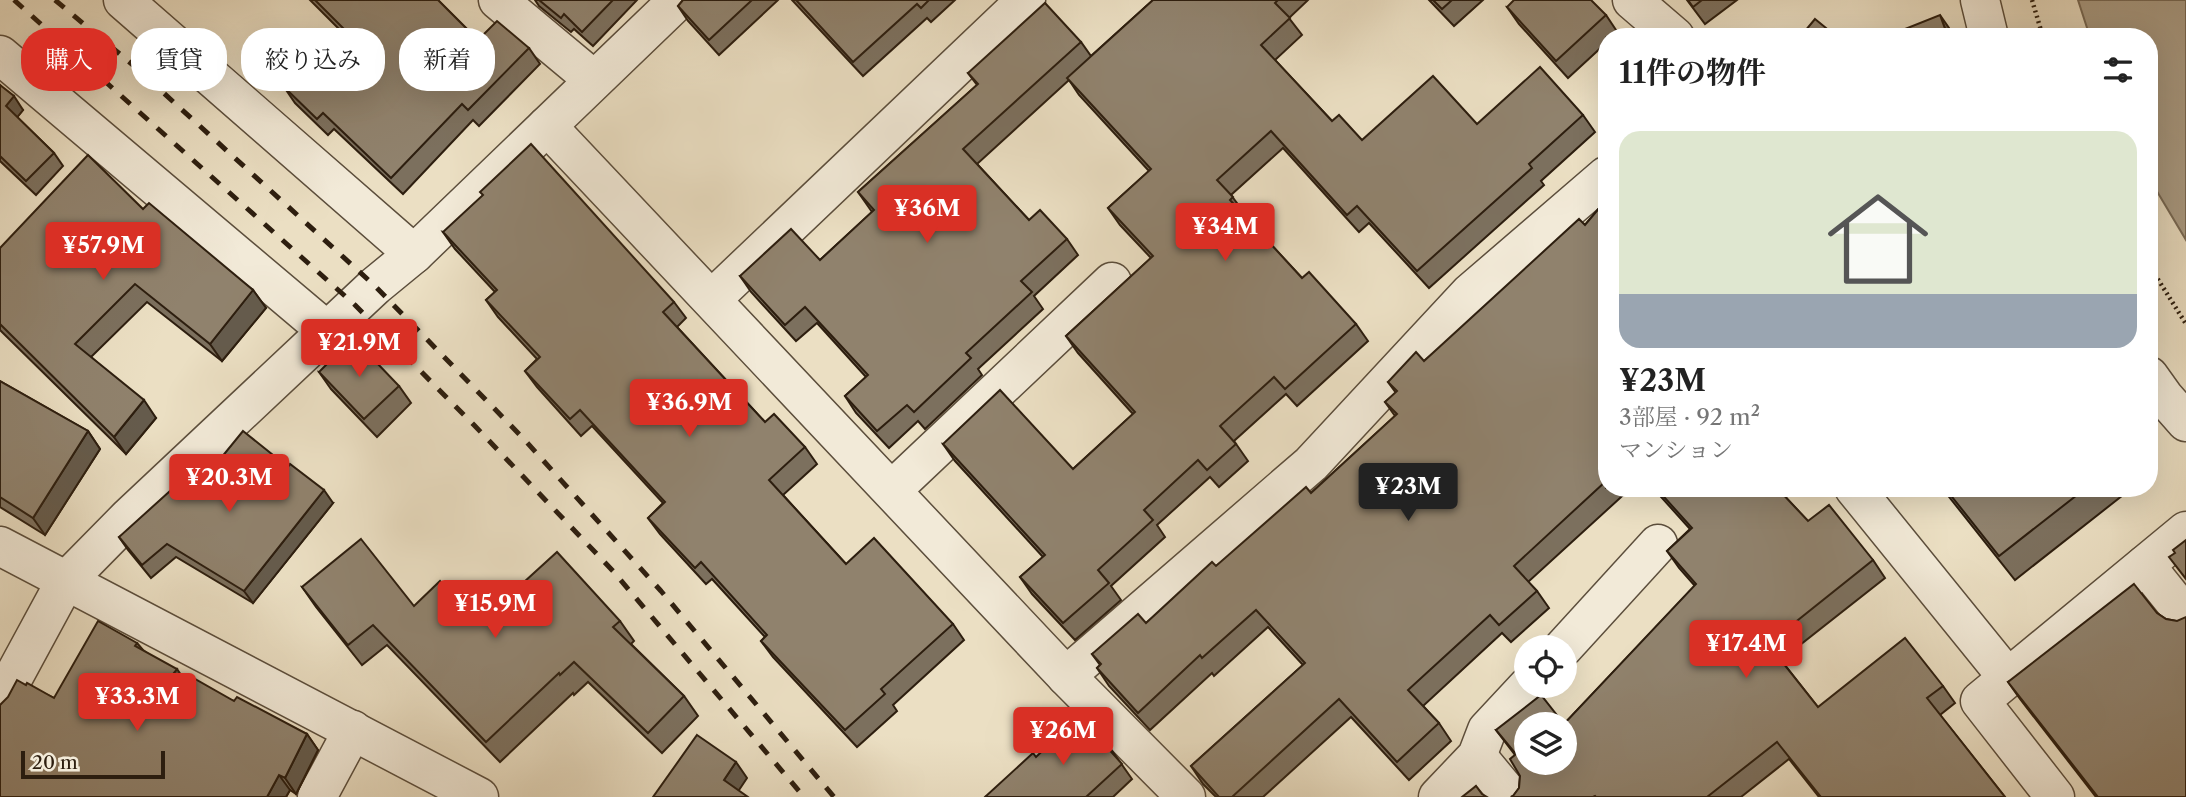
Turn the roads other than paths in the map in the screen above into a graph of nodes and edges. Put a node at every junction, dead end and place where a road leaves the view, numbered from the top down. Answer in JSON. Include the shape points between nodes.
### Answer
{"nodes":[{"id":1,"x":123,"y":0,"type":"edge"},
{"id":2,"x":498,"y":0,"type":"edge"},
{"id":3,"x":678,"y":0,"type":"edge"},
{"id":4,"x":1026,"y":0,"type":"edge"},
{"id":5,"x":1632,"y":0,"type":"edge"},
{"id":6,"x":1980,"y":0,"type":"edge"},
{"id":7,"x":1665,"y":28,"type":"edge"},
{"id":8,"x":1987,"y":28,"type":"edge"},
{"id":9,"x":0,"y":55,"type":"edge"},
{"id":10,"x":594,"y":80,"type":"junction"},
{"id":11,"x":547,"y":126,"type":"junction"},
{"id":12,"x":1598,"y":183,"type":"edge"},
{"id":13,"x":414,"y":254,"type":"junction"},
{"id":14,"x":1112,"y":282,"type":"dead end"},
{"id":15,"x":712,"y":299,"type":"junction"},
{"id":16,"x":327,"y":331,"type":"junction"},
{"id":17,"x":2158,"y":389,"type":"edge"},
{"id":18,"x":2186,"y":422,"type":"edge"},
{"id":19,"x":892,"y":490,"type":"junction"},
{"id":20,"x":1861,"y":497,"type":"edge"},
{"id":21,"x":2186,"y":531,"type":"edge"},
{"id":22,"x":1658,"y":544,"type":"dead end"},
{"id":23,"x":0,"y":547,"type":"edge"},
{"id":24,"x":2145,"y":565,"type":"junction"},
{"id":25,"x":65,"y":582,"type":"junction"},
{"id":26,"x":2186,"y":616,"type":"edge"},
{"id":27,"x":1575,"y":635,"type":"edge"},
{"id":28,"x":1066,"y":676,"type":"junction"},
{"id":29,"x":2008,"y":678,"type":"junction"},
{"id":30,"x":1517,"y":698,"type":"edge"},
{"id":31,"x":0,"y":702,"type":"edge"},
{"id":32,"x":353,"y":730,"type":"junction"},
{"id":33,"x":1477,"y":756,"type":"junction"},
{"id":34,"x":317,"y":797,"type":"edge"},
{"id":35,"x":479,"y":797,"type":"edge"},
{"id":36,"x":1186,"y":797,"type":"edge"},
{"id":37,"x":1438,"y":797,"type":"edge"},
{"id":38,"x":1511,"y":797,"type":"edge"},
{"id":39,"x":2055,"y":797,"type":"edge"}],
"edges":[{"from":1,"to":13,"type":"street"},
{"from":2,"to":10,"type":"street"},
{"from":3,"to":10,"type":"street"},
{"from":4,"to":15,"type":"street"},
{"from":5,"to":7,"type":"street"},
{"from":6,"to":8,"type":"street"},
{"from":9,"to":16,"type":"street"},
{"from":10,"to":11,"type":"street"},
{"from":11,"to":13,"type":"street"},
{"from":11,"to":15,"type":"street"},
{"from":12,"to":28,"type":"street","via":[[1470,293],[1311,464]]},
{"from":13,"to":16,"type":"street"},
{"from":14,"to":19,"type":"street"},
{"from":15,"to":19,"type":"street"},
{"from":16,"to":25,"type":"street"},
{"from":17,"to":18,"type":"street"},
{"from":19,"to":28,"type":"street"},
{"from":20,"to":29,"type":"street"},
{"from":21,"to":24,"type":"street"},
{"from":22,"to":27,"type":"street"},
{"from":23,"to":25,"type":"street"},
{"from":24,"to":26,"type":"street"},
{"from":24,"to":29,"type":"street"},
{"from":25,"to":31,"type":"street"},
{"from":25,"to":32,"type":"street"},
{"from":28,"to":36,"type":"street"},
{"from":29,"to":39,"type":"street","via":[[1980,701]]},
{"from":30,"to":33,"type":"street","via":[[1487,730]]},
{"from":32,"to":34,"type":"street"},
{"from":32,"to":35,"type":"street"},
{"from":33,"to":37,"type":"street"},
{"from":33,"to":38,"type":"street"}]}
